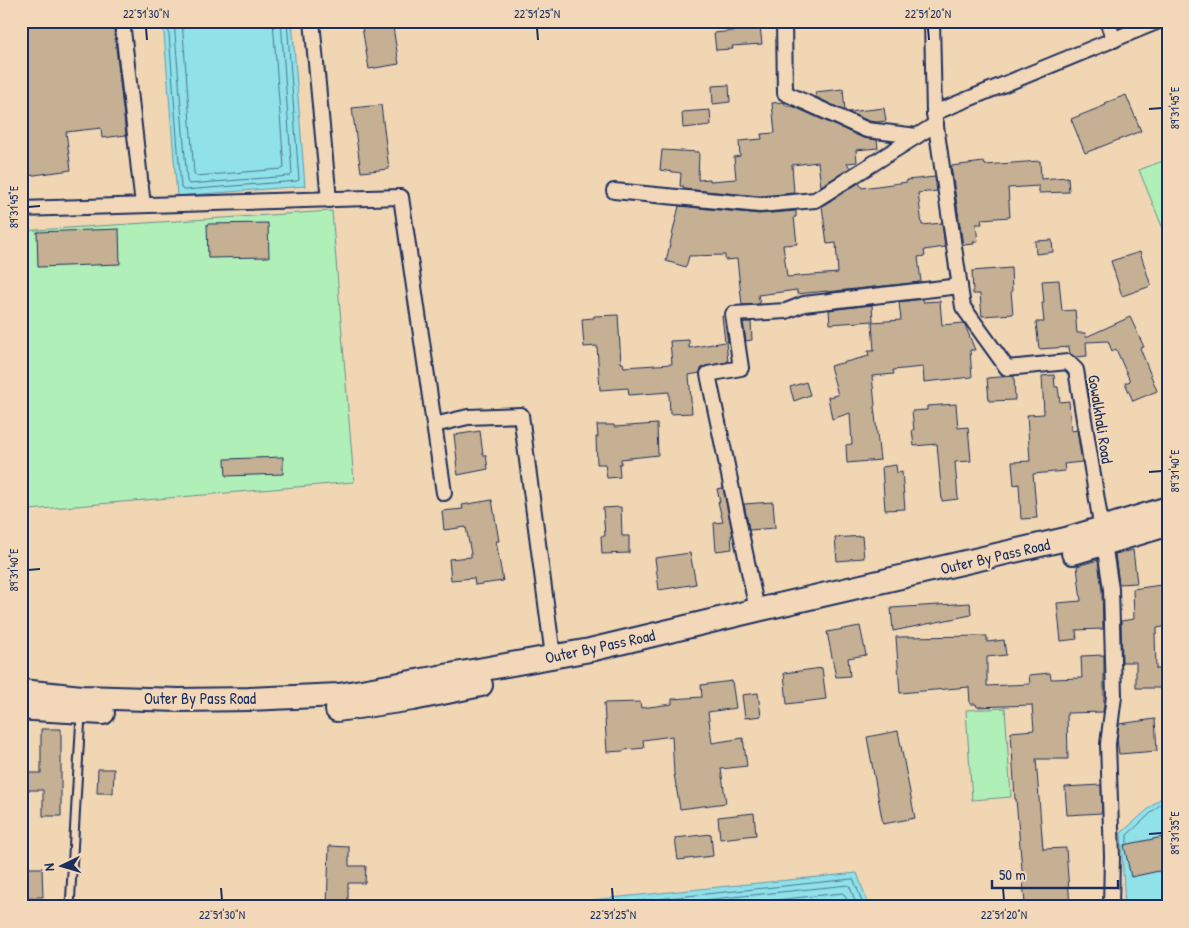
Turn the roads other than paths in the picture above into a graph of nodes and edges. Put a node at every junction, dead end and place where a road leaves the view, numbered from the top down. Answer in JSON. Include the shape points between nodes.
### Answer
{"nodes":[{"id":1,"x":122,"y":21,"type":"edge"},
{"id":2,"x":312,"y":21,"type":"edge"},
{"id":3,"x":784,"y":21,"type":"edge"},
{"id":4,"x":932,"y":21,"type":"edge"},
{"id":5,"x":1107,"y":21,"type":"edge"},
{"id":6,"x":1159,"y":21,"type":"edge"},
{"id":7,"x":1114,"y":40,"type":"junction"},
{"id":8,"x":935,"y":119,"type":"junction"},
{"id":9,"x":917,"y":136,"type":"junction"},
{"id":10,"x":614,"y":191,"type":"dead end"},
{"id":11,"x":329,"y":200,"type":"junction"},
{"id":12,"x":144,"y":205,"type":"junction"},
{"id":13,"x":21,"y":209,"type":"edge"},
{"id":14,"x":960,"y":286,"type":"junction"},
{"id":15,"x":434,"y":425,"type":"junction"},
{"id":16,"x":444,"y":494,"type":"dead end"},
{"id":17,"x":1168,"y":508,"type":"edge"},
{"id":18,"x":1168,"y":524,"type":"edge"},
{"id":19,"x":1103,"y":536,"type":"junction"},
{"id":20,"x":757,"y":610,"type":"junction"},
{"id":21,"x":553,"y":656,"type":"junction"},
{"id":22,"x":21,"y":691,"type":"edge"},
{"id":23,"x":21,"y":708,"type":"edge"},
{"id":24,"x":81,"y":712,"type":"junction"},
{"id":25,"x":70,"y":907,"type":"edge"},
{"id":26,"x":1111,"y":907,"type":"edge"}],
"edges":[{"from":1,"to":12,"type":"street"},
{"from":2,"to":11,"type":"street"},
{"from":3,"to":9,"type":"street","via":[[786,93],[867,130]]},
{"from":4,"to":8,"type":"street","name":"Gowalkhali Road"},
{"from":5,"to":7,"type":"street"},
{"from":6,"to":7,"type":"street"},
{"from":7,"to":8,"type":"street"},
{"from":8,"to":9,"type":"street"},
{"from":8,"to":14,"type":"street","name":"Gowalkhali Road"},
{"from":9,"to":10,"type":"street","via":[[814,200],[760,205]]},
{"from":11,"to":12,"type":"street"},
{"from":11,"to":15,"type":"street","via":[[401,198]]},
{"from":12,"to":13,"type":"street"},
{"from":14,"to":19,"type":"street","name":"Gowalkhali Road","via":[[963,307],[1007,368],[1068,362],[1076,370]]},
{"from":14,"to":20,"type":"street","via":[[804,304],[786,311],[733,314],[741,368],[708,374]]},
{"from":15,"to":16,"type":"street"},
{"from":15,"to":21,"type":"street","via":[[468,417],[521,415]]},
{"from":17,"to":19,"type":"main road","name":"Outer By Pass Road"},
{"from":18,"to":19,"type":"main road","name":"Outer By Pass Road"},
{"from":19,"to":20,"type":"main road","name":"Outer By Pass Road","via":[[1066,539]]},
{"from":19,"to":24,"type":"main road","name":"Outer By Pass Road","via":[[1072,554],[621,656],[413,699],[342,710],[180,715]]},
{"from":19,"to":26,"type":"street","name":"Gowalkhali Road","via":[[1110,589],[1114,696],[1108,744]]},
{"from":20,"to":21,"type":"main road","name":"Outer By Pass Road"},
{"from":21,"to":22,"type":"main road","name":"Outer By Pass Road","via":[[339,695],[179,700],[82,697]]},
{"from":23,"to":24,"type":"main road","name":"Outer By Pass Road"},
{"from":24,"to":25,"type":"lane"}]}
